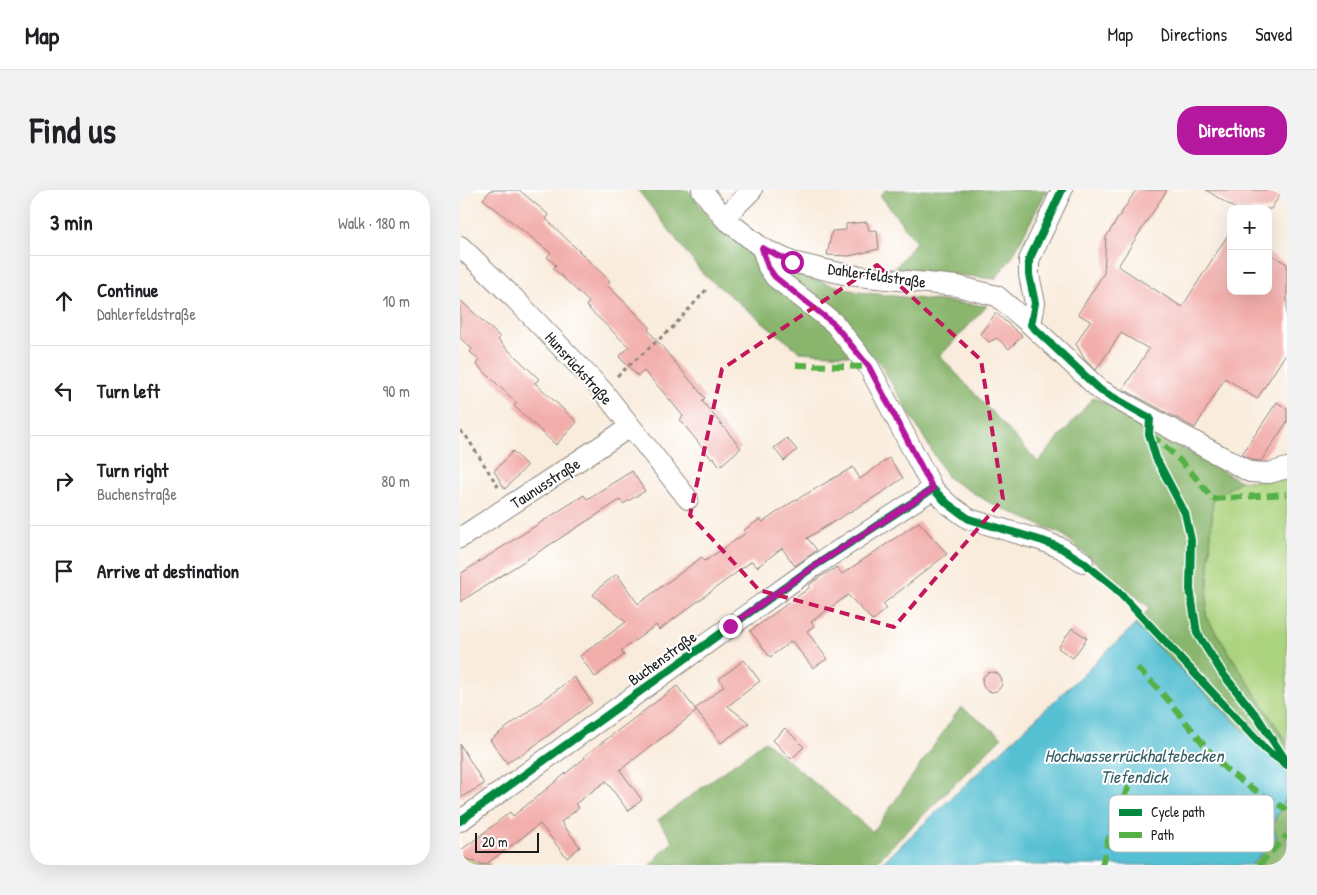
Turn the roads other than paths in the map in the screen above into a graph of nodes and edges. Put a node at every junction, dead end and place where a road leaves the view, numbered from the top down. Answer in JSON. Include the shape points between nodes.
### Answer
{"nodes":[{"id":1,"x":702,"y":190,"type":"edge"},
{"id":2,"x":752,"y":190,"type":"edge"},
{"id":3,"x":1062,"y":190,"type":"edge"},
{"id":4,"x":724,"y":218,"type":"junction"},
{"id":5,"x":460,"y":246,"type":"edge"},
{"id":6,"x":762,"y":248,"type":"junction"},
{"id":7,"x":1031,"y":325,"type":"junction"},
{"id":8,"x":630,"y":427,"type":"junction"},
{"id":9,"x":1287,"y":468,"type":"edge"},
{"id":10,"x":933,"y":489,"type":"junction"},
{"id":11,"x":688,"y":499,"type":"dead end"},
{"id":12,"x":460,"y":538,"type":"edge"},
{"id":13,"x":1083,"y":562,"type":"dead end"},
{"id":14,"x":460,"y":821,"type":"edge"}],
"edges":[{"from":1,"to":4,"type":"street","name":"Dahlerfeldstraße"},
{"from":2,"to":4,"type":"street"},
{"from":3,"to":7,"type":"street","via":[[1029,260],[1035,303]]},
{"from":4,"to":6,"type":"street","name":"Dahlerfeldstraße"},
{"from":5,"to":8,"type":"street","name":"Hunsrückstraße","via":[[515,298],[602,390]]},
{"from":6,"to":7,"type":"street","name":"Dahlerfeldstraße","via":[[792,262],[848,274],[957,286],[997,296]]},
{"from":6,"to":10,"type":"street","via":[[775,277],[834,324],[869,367]]},
{"from":7,"to":9,"type":"street","name":"Dahlerfeldstraße","via":[[1100,390],[1116,399],[1250,472],[1269,473]]},
{"from":8,"to":11,"type":"street","name":"Hunsrückstraße"},
{"from":8,"to":12,"type":"street","name":"Taunusstraße"},
{"from":10,"to":13,"type":"street","via":[[969,519],[1043,541]]},
{"from":10,"to":14,"type":"street","name":"Buchenstraße","via":[[813,567]]}]}
